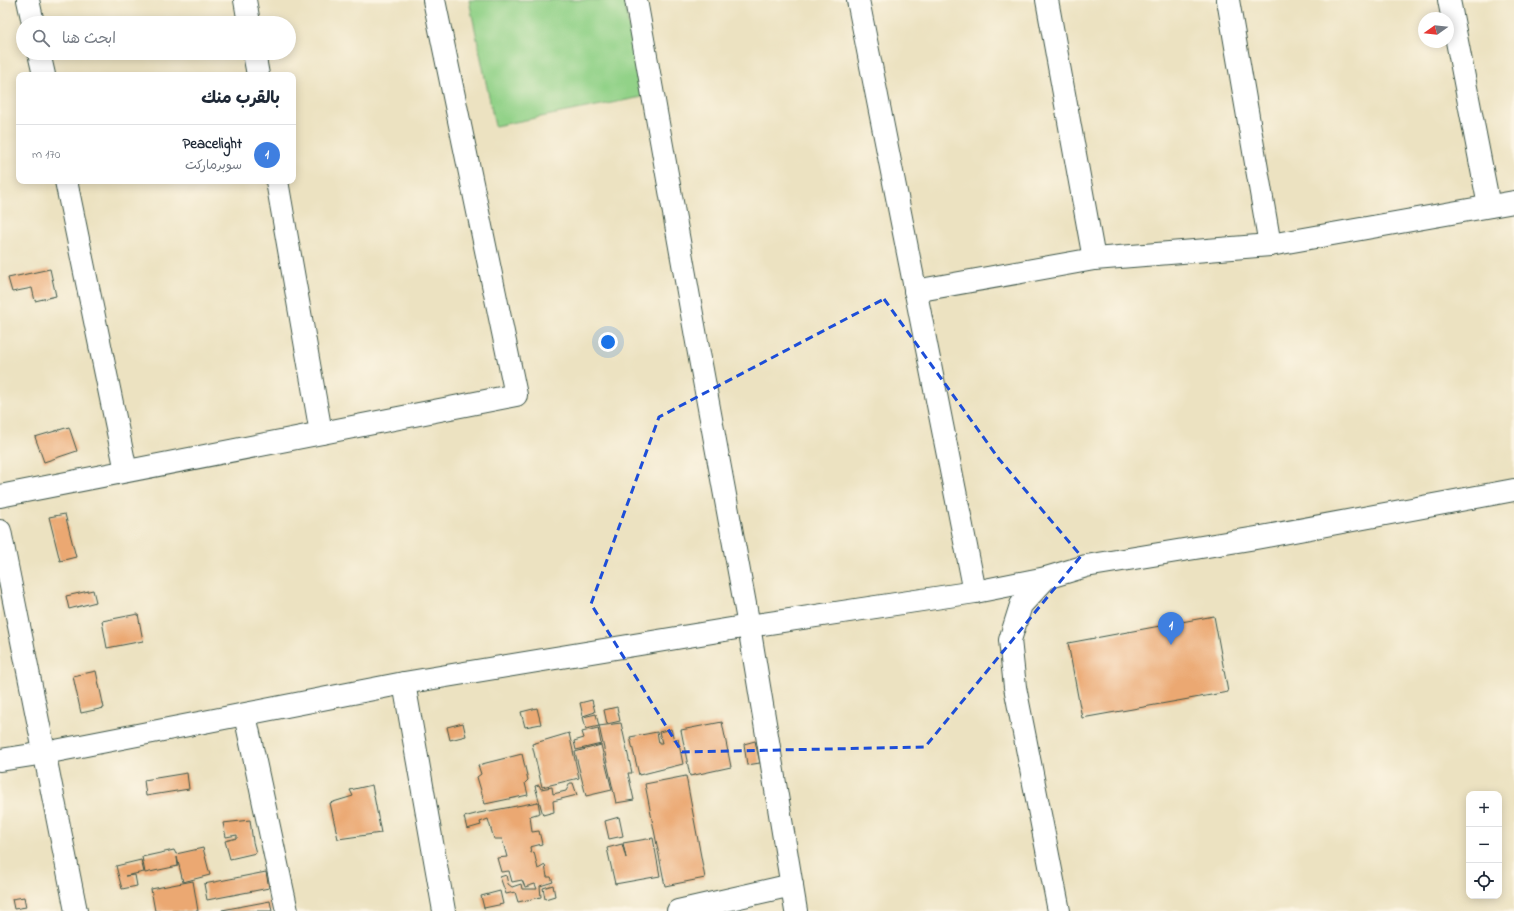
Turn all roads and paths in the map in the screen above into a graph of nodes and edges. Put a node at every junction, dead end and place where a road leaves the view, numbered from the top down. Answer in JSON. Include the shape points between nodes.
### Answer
{"nodes":[{"id":1,"x":28,"y":0,"type":"edge"},
{"id":2,"x":245,"y":0,"type":"edge"},
{"id":3,"x":434,"y":0,"type":"edge"},
{"id":4,"x":636,"y":0,"type":"edge"},
{"id":5,"x":858,"y":0,"type":"edge"},
{"id":6,"x":1047,"y":0,"type":"edge"},
{"id":7,"x":1228,"y":0,"type":"edge"},
{"id":8,"x":1449,"y":0,"type":"edge"},
{"id":9,"x":31,"y":16,"type":"edge"},
{"id":10,"x":248,"y":16,"type":"edge"},
{"id":11,"x":41,"y":60,"type":"edge"},
{"id":12,"x":255,"y":60,"type":"edge"},
{"id":13,"x":43,"y":72,"type":"edge"},
{"id":14,"x":257,"y":72,"type":"edge"},
{"id":15,"x":67,"y":184,"type":"edge"},
{"id":16,"x":278,"y":184,"type":"edge"},
{"id":17,"x":1514,"y":202,"type":"edge"},
{"id":18,"x":1489,"y":206,"type":"junction"},
{"id":19,"x":1270,"y":245,"type":"junction"},
{"id":20,"x":1094,"y":260,"type":"junction"},
{"id":21,"x":915,"y":291,"type":"junction"},
{"id":22,"x":321,"y":433,"type":"junction"},
{"id":23,"x":126,"y":471,"type":"junction"},
{"id":24,"x":1514,"y":490,"type":"edge"},
{"id":25,"x":0,"y":496,"type":"edge"},
{"id":26,"x":0,"y":531,"type":"edge"},
{"id":27,"x":1046,"y":578,"type":"junction"},
{"id":28,"x":975,"y":592,"type":"junction"},
{"id":29,"x":749,"y":626,"type":"junction"},
{"id":30,"x":404,"y":683,"type":"junction"},
{"id":31,"x":245,"y":715,"type":"junction"},
{"id":32,"x":45,"y":753,"type":"junction"},
{"id":33,"x":0,"y":760,"type":"edge"},
{"id":34,"x":792,"y":885,"type":"junction"},
{"id":35,"x":76,"y":911,"type":"edge"},
{"id":36,"x":287,"y":911,"type":"edge"},
{"id":37,"x":444,"y":911,"type":"edge"},
{"id":38,"x":678,"y":911,"type":"edge"},
{"id":39,"x":796,"y":911,"type":"edge"},
{"id":40,"x":1060,"y":911,"type":"edge"}],
"edges":[{"from":1,"to":9,"type":"street"},
{"from":2,"to":10,"type":"street"},
{"from":3,"to":22,"type":"street","via":[[516,395]]},
{"from":4,"to":29,"type":"street"},
{"from":5,"to":21,"type":"street"},
{"from":6,"to":20,"type":"street"},
{"from":7,"to":19,"type":"street"},
{"from":8,"to":18,"type":"street"},
{"from":11,"to":13,"type":"street"},
{"from":12,"to":14,"type":"street"},
{"from":15,"to":23,"type":"street"},
{"from":16,"to":22,"type":"street"},
{"from":17,"to":18,"type":"street"},
{"from":18,"to":19,"type":"street"},
{"from":19,"to":20,"type":"street"},
{"from":20,"to":21,"type":"street"},
{"from":21,"to":28,"type":"street"},
{"from":22,"to":23,"type":"street"},
{"from":23,"to":25,"type":"street"},
{"from":24,"to":27,"type":"street","via":[[1256,538],[1086,566]]},
{"from":26,"to":32,"type":"street"},
{"from":27,"to":28,"type":"street"},
{"from":27,"to":40,"type":"street","via":[[1021,605],[1010,640],[1015,687]]},
{"from":28,"to":29,"type":"street"},
{"from":29,"to":30,"type":"street"},
{"from":29,"to":34,"type":"street"},
{"from":30,"to":31,"type":"street"},
{"from":30,"to":37,"type":"street"},
{"from":31,"to":32,"type":"street"},
{"from":31,"to":36,"type":"street"},
{"from":32,"to":33,"type":"street"},
{"from":32,"to":35,"type":"street"},
{"from":34,"to":38,"type":"street"},
{"from":34,"to":39,"type":"street"}]}
